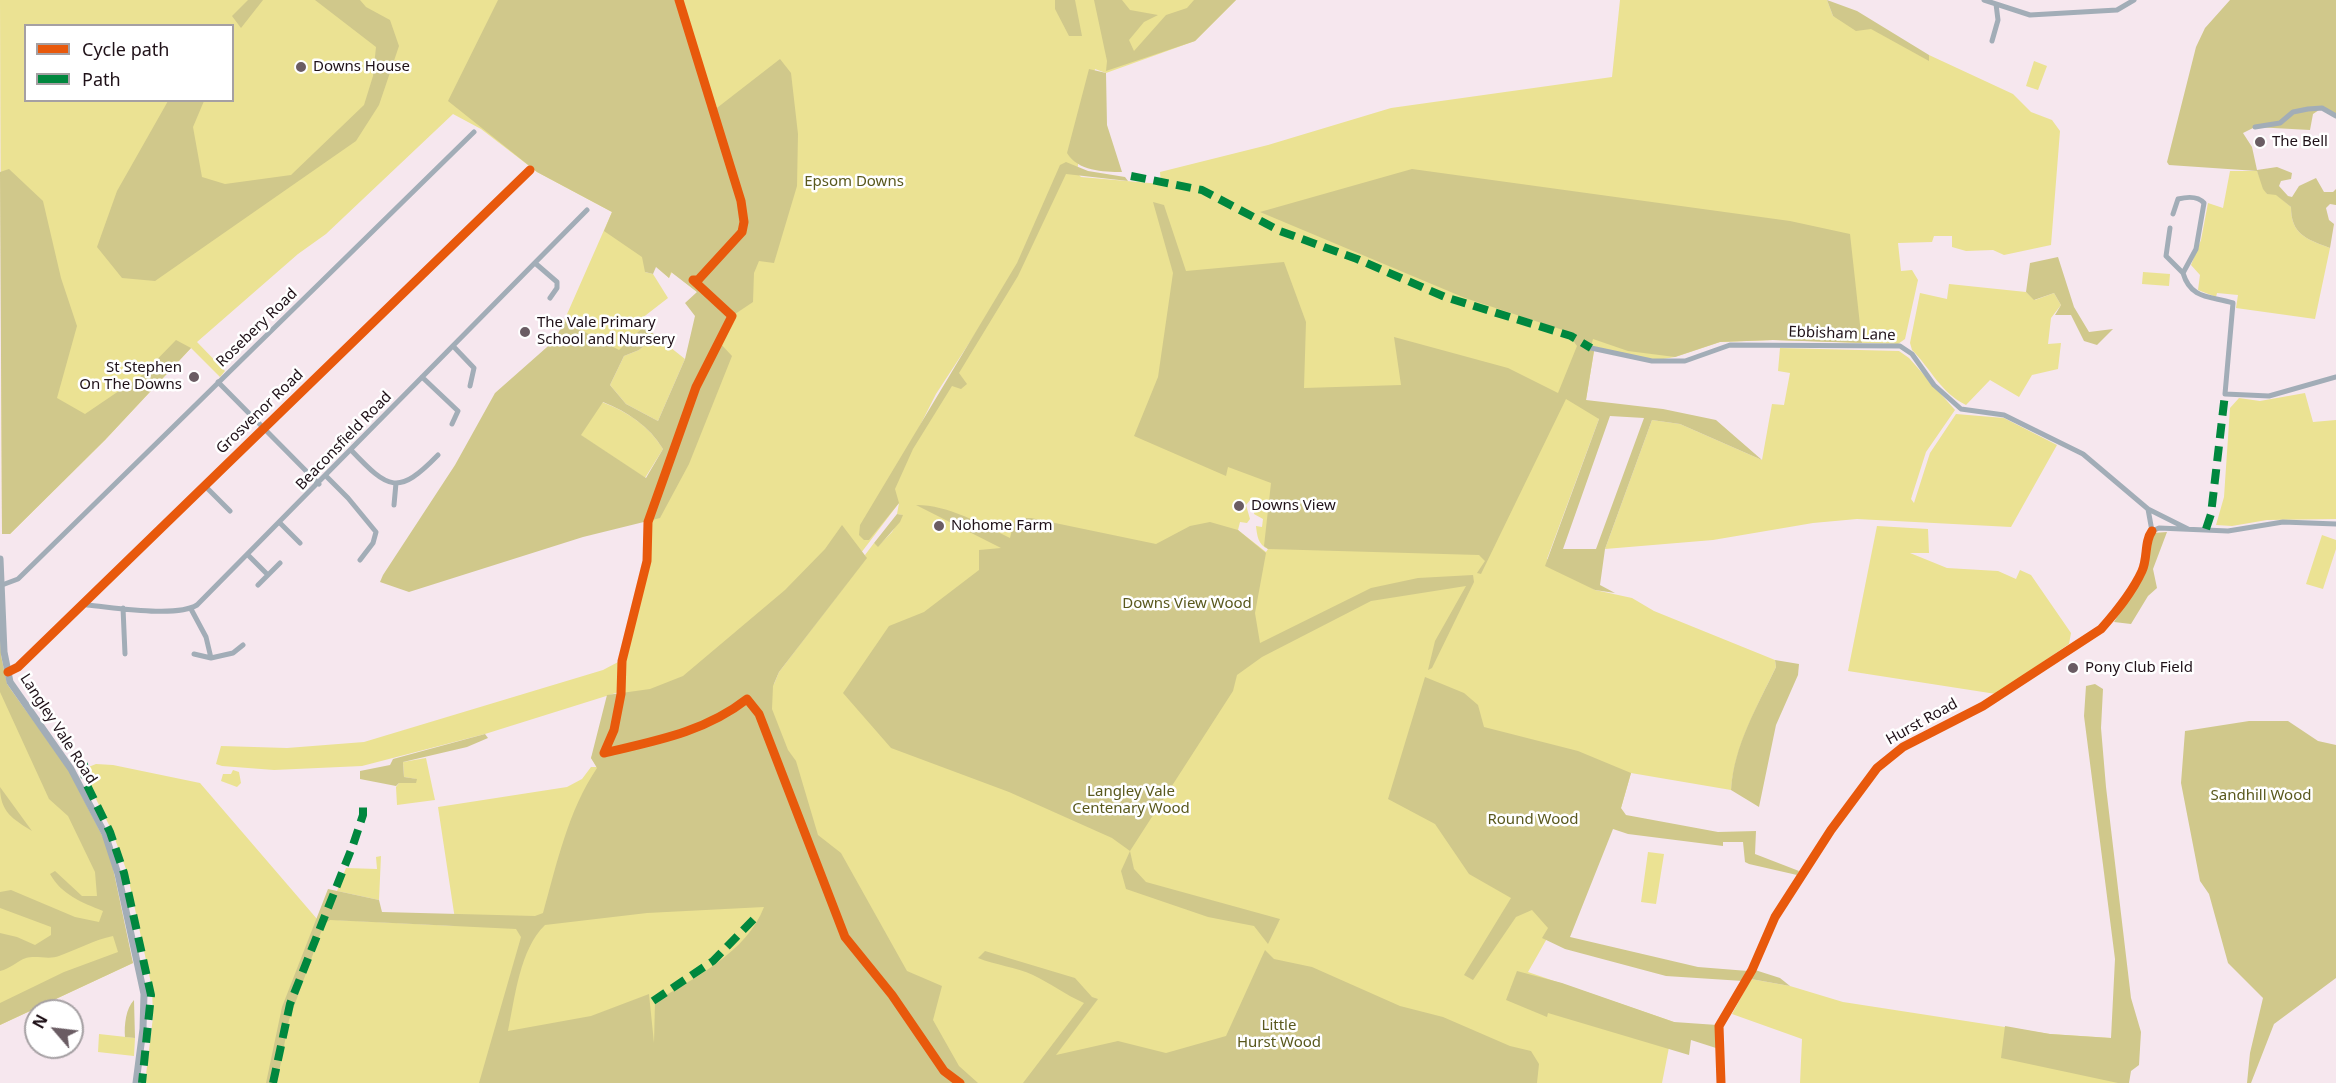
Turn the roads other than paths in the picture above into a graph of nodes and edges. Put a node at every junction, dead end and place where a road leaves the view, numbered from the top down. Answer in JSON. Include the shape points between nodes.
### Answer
{"nodes":[{"id":1,"x":1984,"y":0,"type":"edge"},
{"id":2,"x":2134,"y":0,"type":"edge"},
{"id":3,"x":1996,"y":4,"type":"junction"},
{"id":4,"x":1992,"y":41,"type":"dead end"},
{"id":5,"x":2336,"y":116,"type":"edge"},
{"id":6,"x":2255,"y":127,"type":"dead end"},
{"id":7,"x":474,"y":132,"type":"dead end"},
{"id":8,"x":530,"y":170,"type":"dead end"},
{"id":9,"x":587,"y":210,"type":"dead end"},
{"id":10,"x":2173,"y":214,"type":"dead end"},
{"id":11,"x":2170,"y":228,"type":"dead end"},
{"id":12,"x":535,"y":263,"type":"junction"},
{"id":13,"x":2182,"y":273,"type":"junction"},
{"id":14,"x":550,"y":298,"type":"dead end"},
{"id":15,"x":453,"y":346,"type":"junction"},
{"id":16,"x":1591,"y":348,"type":"dead end"},
{"id":17,"x":482,"y":365,"type":"dead end"},
{"id":18,"x":474,"y":368,"type":"junction"},
{"id":19,"x":422,"y":377,"type":"junction"},
{"id":20,"x":2336,"y":377,"type":"edge"},
{"id":21,"x":218,"y":382,"type":"junction"},
{"id":22,"x":470,"y":386,"type":"dead end"},
{"id":23,"x":452,"y":424,"type":"dead end"},
{"id":24,"x":264,"y":429,"type":"junction"},
{"id":25,"x":351,"y":450,"type":"junction"},
{"id":26,"x":438,"y":455,"type":"dead end"},
{"id":27,"x":326,"y":476,"type":"junction"},
{"id":28,"x":396,"y":483,"type":"junction"},
{"id":29,"x":319,"y":484,"type":"junction"},
{"id":30,"x":205,"y":486,"type":"junction"},
{"id":31,"x":394,"y":505,"type":"dead end"},
{"id":32,"x":2148,"y":509,"type":"junction"},
{"id":33,"x":230,"y":511,"type":"dead end"},
{"id":34,"x":2158,"y":516,"type":"junction"},
{"id":35,"x":280,"y":523,"type":"junction"},
{"id":36,"x":2336,"y":524,"type":"edge"},
{"id":37,"x":2159,"y":528,"type":"junction"},
{"id":38,"x":2188,"y":529,"type":"junction"},
{"id":39,"x":2152,"y":531,"type":"junction"},
{"id":40,"x":300,"y":543,"type":"dead end"},
{"id":41,"x":248,"y":555,"type":"junction"},
{"id":42,"x":0,"y":559,"type":"edge"},
{"id":43,"x":360,"y":560,"type":"dead end"},
{"id":44,"x":280,"y":563,"type":"dead end"},
{"id":45,"x":268,"y":575,"type":"junction"},
{"id":46,"x":2,"y":585,"type":"junction"},
{"id":47,"x":258,"y":585,"type":"dead end"},
{"id":48,"x":85,"y":602,"type":"junction"},
{"id":49,"x":123,"y":608,"type":"junction"},
{"id":50,"x":191,"y":609,"type":"junction"},
{"id":51,"x":243,"y":645,"type":"dead end"},
{"id":52,"x":125,"y":654,"type":"dead end"},
{"id":53,"x":194,"y":654,"type":"dead end"},
{"id":54,"x":211,"y":658,"type":"junction"},
{"id":55,"x":8,"y":672,"type":"junction"},
{"id":56,"x":136,"y":1083,"type":"edge"},
{"id":57,"x":1721,"y":1083,"type":"edge"}],
"edges":[{"from":1,"to":3,"type":"street"},
{"from":2,"to":3,"type":"street","via":[[2117,10],[2030,15]]},
{"from":3,"to":4,"type":"street","via":[[1998,20]]},
{"from":5,"to":6,"type":"street","via":[[2322,108],[2308,109],[2294,112],[2280,123]]},
{"from":7,"to":21,"type":"street","name":"Rosebery Road"},
{"from":8,"to":24,"type":"street","name":"Grosvenor Road"},
{"from":9,"to":12,"type":"street","name":"Beaconsfield Road"},
{"from":10,"to":13,"type":"street","via":[[2178,199],[2201,199],[2204,203],[2196,249]]},
{"from":11,"to":13,"type":"street","via":[[2166,256]]},
{"from":12,"to":14,"type":"street","via":[[557,282]]},
{"from":12,"to":15,"type":"street","name":"Beaconsfield Road"},
{"from":13,"to":20,"type":"street","via":[[2189,288],[2199,296],[2233,305],[2225,394],[2269,396]]},
{"from":15,"to":18,"type":"street"},
{"from":15,"to":19,"type":"street","name":"Beaconsfield Road"},
{"from":16,"to":32,"type":"street","name":"Ebbisham Lane","via":[[1652,361],[1685,361],[1730,345],[1900,346],[1912,354],[1934,385],[1961,409],[2004,415],[2083,454]]},
{"from":17,"to":18,"type":"street"},
{"from":18,"to":22,"type":"street"},
{"from":19,"to":23,"type":"street","via":[[458,411]]},
{"from":19,"to":25,"type":"street","name":"Beaconsfield Road"},
{"from":21,"to":24,"type":"street"},
{"from":21,"to":46,"type":"street","name":"Rosebery Road","via":[[18,579]]},
{"from":24,"to":29,"type":"street"},
{"from":24,"to":30,"type":"street","name":"Grosvenor Road"},
{"from":25,"to":27,"type":"street","name":"Beaconsfield Road"},
{"from":25,"to":28,"type":"street","via":[[381,478]]},
{"from":26,"to":28,"type":"street","via":[[412,480]]},
{"from":27,"to":29,"type":"street","name":"Beaconsfield Road"},
{"from":27,"to":43,"type":"street","via":[[376,532]]},
{"from":28,"to":31,"type":"street"},
{"from":29,"to":35,"type":"street","name":"Beaconsfield Road"},
{"from":30,"to":33,"type":"street"},
{"from":30,"to":48,"type":"street","name":"Grosvenor Road"},
{"from":32,"to":34,"type":"street","name":"Ebbisham Lane"},
{"from":32,"to":39,"type":"street"},
{"from":34,"to":37,"type":"street"},
{"from":34,"to":38,"type":"street","name":"Ebbisham Lane"},
{"from":35,"to":40,"type":"street"},
{"from":35,"to":41,"type":"street","name":"Beaconsfield Road"},
{"from":36,"to":38,"type":"street","name":"Ebbisham Lane","via":[[2283,522],[2228,531]]},
{"from":37,"to":38,"type":"street","name":"Ebbisham Lane"},
{"from":37,"to":39,"type":"street","name":"Ebbisham Lane"},
{"from":39,"to":57,"type":"street","name":"Hurst Road","via":[[2142,571],[2101,629],[1983,706],[1903,747],[1877,768],[1860,789],[1775,917],[1752,970],[1719,1026]]},
{"from":41,"to":45,"type":"street"},
{"from":41,"to":50,"type":"street","name":"Beaconsfield Road"},
{"from":42,"to":46,"type":"street","name":"Langley Vale Road"},
{"from":44,"to":45,"type":"street"},
{"from":45,"to":47,"type":"street"},
{"from":46,"to":55,"type":"street","name":"Langley Vale Road"},
{"from":48,"to":49,"type":"street"},
{"from":48,"to":55,"type":"street","name":"Grosvenor Road","via":[[18,668]]},
{"from":49,"to":50,"type":"street"},
{"from":49,"to":52,"type":"street"},
{"from":50,"to":54,"type":"street","via":[[206,637]]},
{"from":51,"to":54,"type":"street","via":[[233,653]]},
{"from":53,"to":54,"type":"street"},
{"from":55,"to":56,"type":"street","name":"Langley Vale Road","via":[[18,696],[71,768],[113,858],[144,993]]}]}
